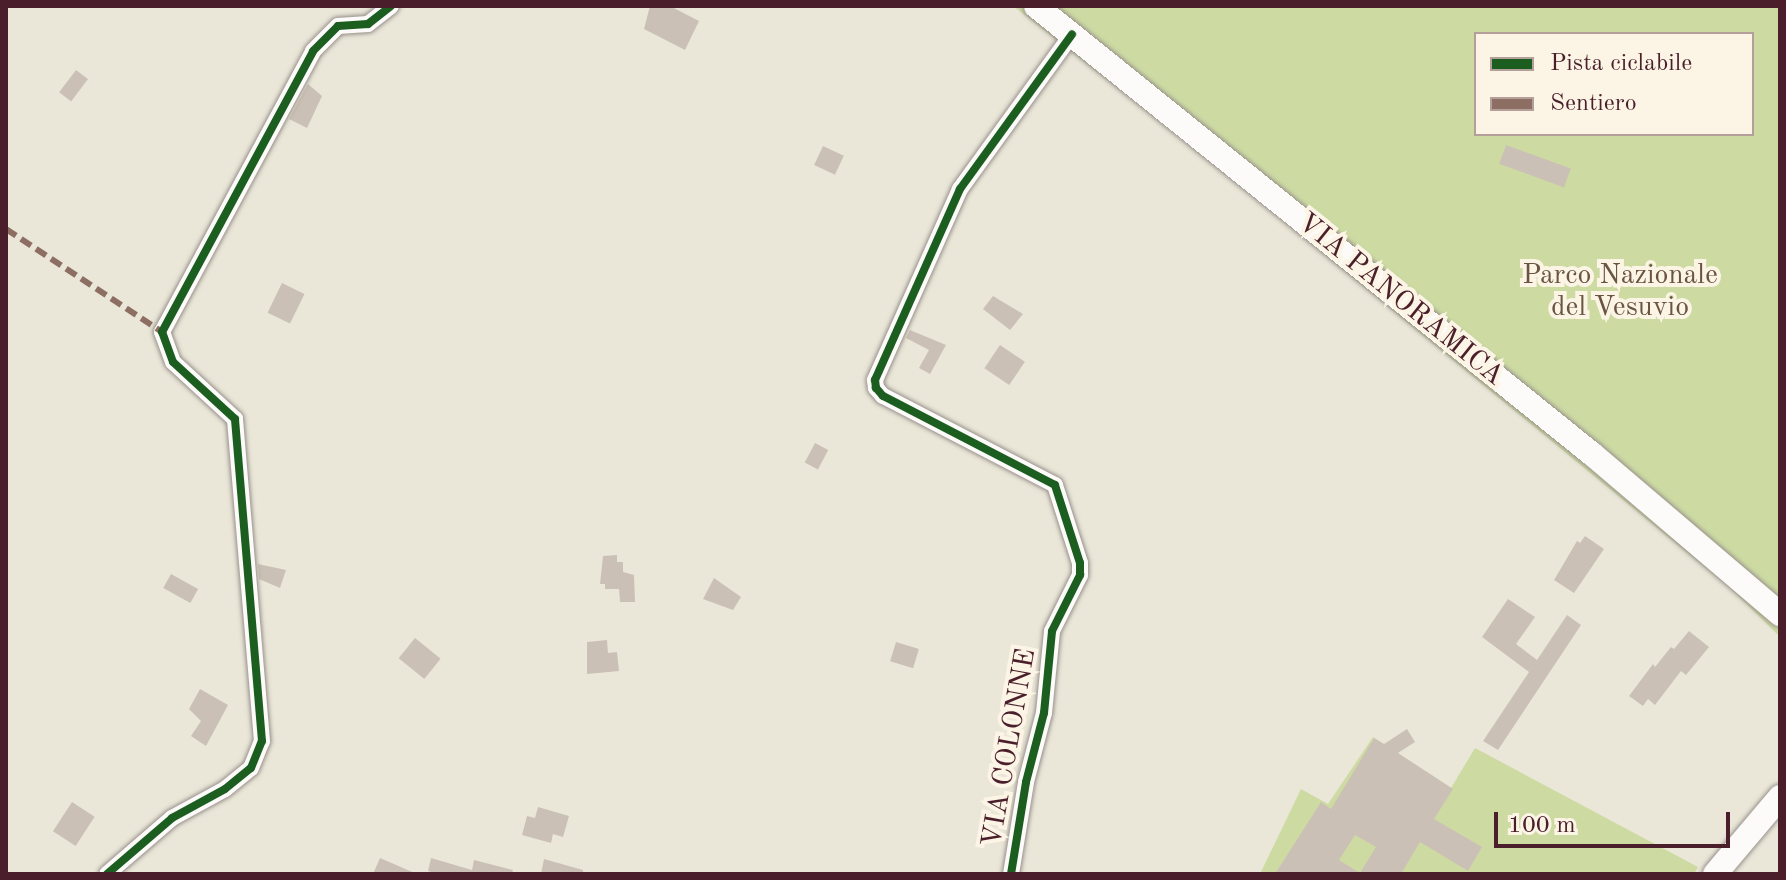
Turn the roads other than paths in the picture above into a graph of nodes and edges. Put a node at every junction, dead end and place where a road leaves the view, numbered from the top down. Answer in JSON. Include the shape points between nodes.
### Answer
{"nodes":[{"id":1,"x":391,"y":6,"type":"edge"},
{"id":2,"x":1036,"y":6,"type":"edge"},
{"id":3,"x":1072,"y":34,"type":"junction"},
{"id":4,"x":1770,"y":603,"type":"edge"},
{"id":5,"x":1780,"y":614,"type":"edge"},
{"id":6,"x":1780,"y":622,"type":"edge"},
{"id":7,"x":1780,"y":797,"type":"edge"},
{"id":8,"x":107,"y":874,"type":"edge"},
{"id":9,"x":1011,"y":874,"type":"edge"},
{"id":10,"x":1715,"y":874,"type":"edge"}],
"edges":[{"from":1,"to":8,"type":"street","via":[[368,24],[338,26],[313,51],[162,332],[173,362],[235,419],[262,741],[251,768],[172,818]]},
{"from":2,"to":3,"type":"street","name":"VIA PANORAMICA"},
{"from":3,"to":4,"type":"street","name":"VIA PANORAMICA"},
{"from":3,"to":9,"type":"street","name":"VIA COLONNE","via":[[960,189],[875,380],[883,396],[1055,485],[1080,563],[1080,575],[1052,631],[1044,713],[1023,795]]},
{"from":4,"to":5,"type":"street","name":"VIA PANORAMICA"},
{"from":4,"to":6,"type":"street","name":"VIA PANORAMICA"},
{"from":7,"to":10,"type":"street"}]}
